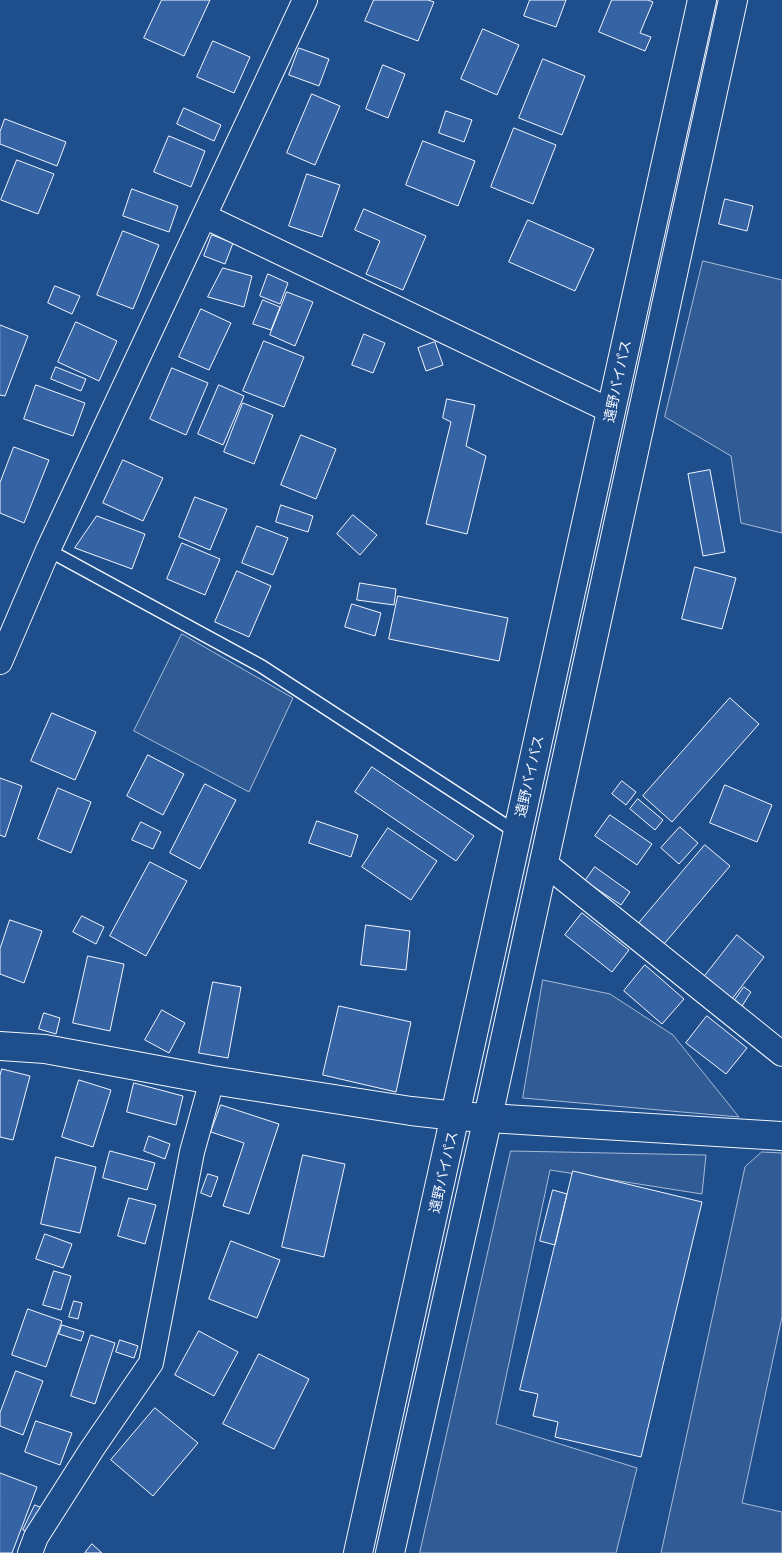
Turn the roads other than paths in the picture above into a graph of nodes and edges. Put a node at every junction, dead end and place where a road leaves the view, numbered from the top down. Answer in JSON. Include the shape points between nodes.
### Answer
{"nodes":[{"id":1,"x":305,"y":0,"type":"edge"},
{"id":2,"x":702,"y":0,"type":"edge"},
{"id":3,"x":733,"y":0,"type":"edge"},
{"id":4,"x":204,"y":216,"type":"junction"},
{"id":5,"x":611,"y":411,"type":"junction"},
{"id":6,"x":48,"y":550,"type":"junction"},
{"id":7,"x":0,"y":662,"type":"edge"},
{"id":8,"x":516,"y":832,"type":"junction"},
{"id":9,"x":543,"y":862,"type":"junction"},
{"id":10,"x":0,"y":1046,"type":"edge"},
{"id":11,"x":782,"y":1054,"type":"edge"},
{"id":12,"x":212,"y":1080,"type":"junction"},
{"id":13,"x":456,"y":1116,"type":"junction"},
{"id":14,"x":488,"y":1117,"type":"junction"},
{"id":15,"x":782,"y":1136,"type":"edge"},
{"id":16,"x":30,"y":1553,"type":"edge"},
{"id":17,"x":358,"y":1553,"type":"edge"},
{"id":18,"x":390,"y":1553,"type":"edge"}],
"edges":[{"from":1,"to":4,"type":"street"},
{"from":2,"to":5,"type":"main road","name":"遠野バイパス"},
{"from":3,"to":9,"type":"main road"},
{"from":4,"to":5,"type":"street"},
{"from":4,"to":6,"type":"street"},
{"from":5,"to":8,"type":"main road","name":"遠野バイパス"},
{"from":6,"to":7,"type":"street"},
{"from":6,"to":8,"type":"lane","via":[[261,666]]},
{"from":8,"to":13,"type":"main road","name":"遠野バイパス"},
{"from":9,"to":11,"type":"street"},
{"from":9,"to":14,"type":"main road"},
{"from":10,"to":12,"type":"main road","via":[[45,1049]]},
{"from":12,"to":13,"type":"main road"},
{"from":12,"to":16,"type":"street","via":[[192,1152],[151,1364],[92,1449],[36,1537]]},
{"from":13,"to":14,"type":"main road"},
{"from":13,"to":17,"type":"main road","name":"遠野バイパス"},
{"from":14,"to":15,"type":"main road"},
{"from":14,"to":18,"type":"main road"}]}
